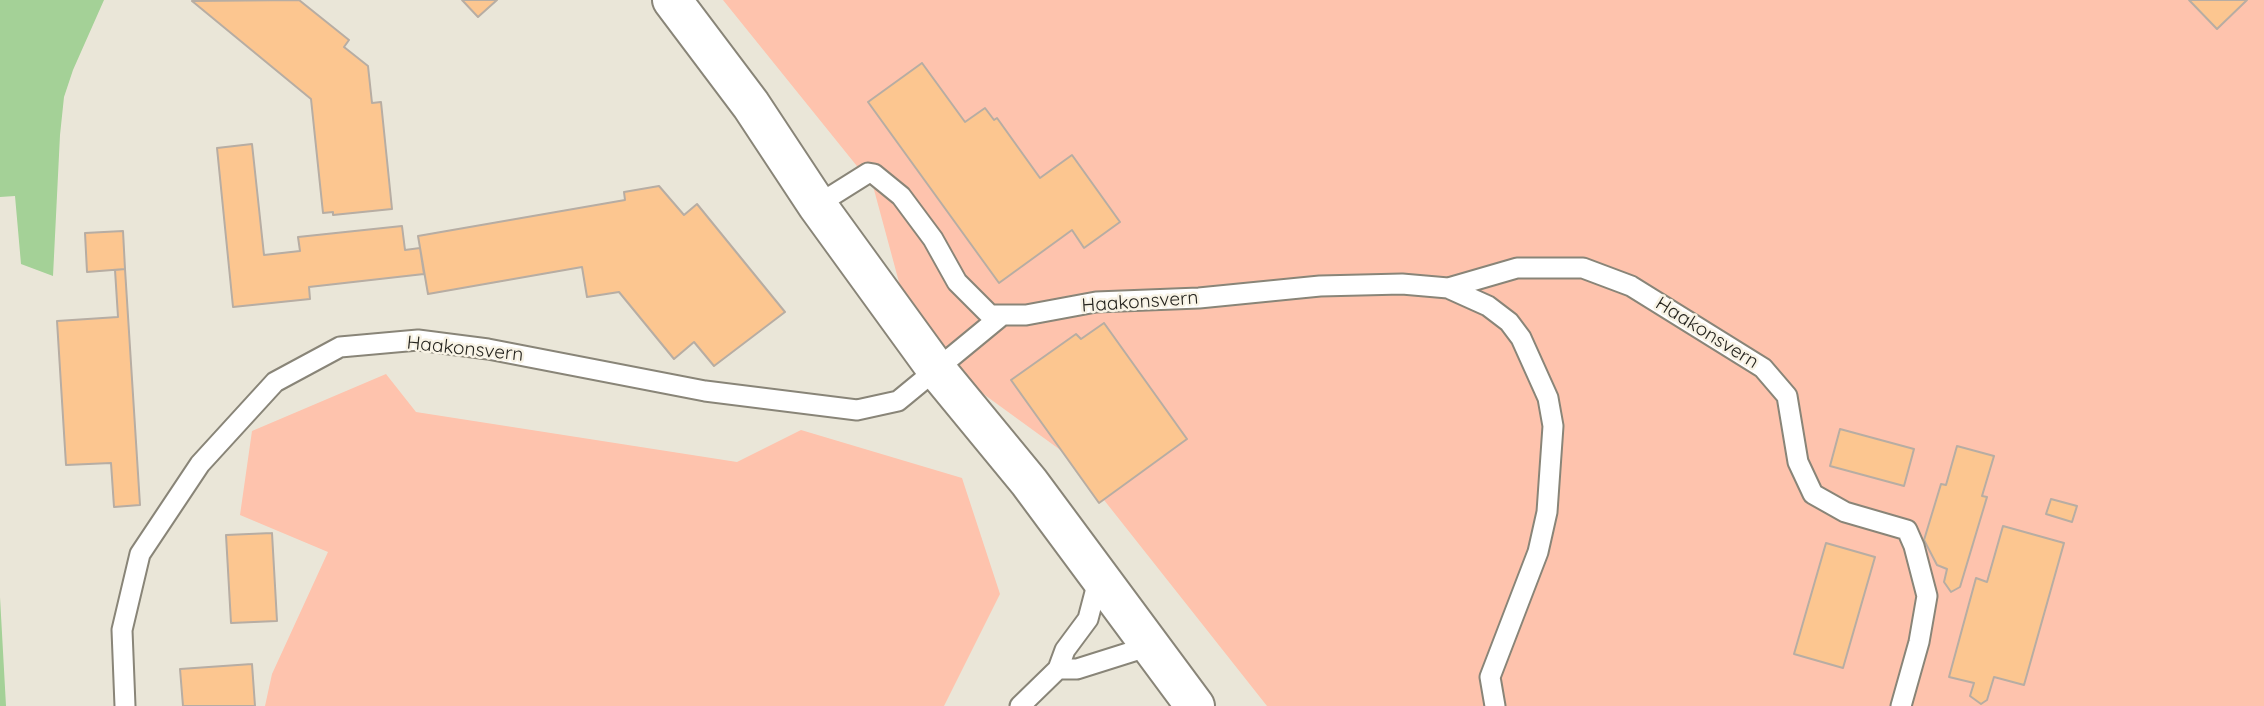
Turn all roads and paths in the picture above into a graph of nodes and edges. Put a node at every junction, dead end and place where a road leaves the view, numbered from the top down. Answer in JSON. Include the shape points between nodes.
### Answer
{"nodes":[{"id":1,"x":671,"y":0,"type":"edge"},
{"id":2,"x":817,"y":205,"type":"junction"},
{"id":3,"x":1448,"y":288,"type":"junction"},
{"id":4,"x":1000,"y":317,"type":"junction"},
{"id":5,"x":936,"y":369,"type":"junction"},
{"id":6,"x":1099,"y":577,"type":"junction"},
{"id":7,"x":1150,"y":646,"type":"junction"},
{"id":8,"x":1058,"y":669,"type":"junction"},
{"id":9,"x":125,"y":706,"type":"edge"},
{"id":10,"x":1020,"y":706,"type":"edge"},
{"id":11,"x":1195,"y":706,"type":"edge"},
{"id":12,"x":1495,"y":706,"type":"edge"},
{"id":13,"x":1901,"y":706,"type":"edge"}],
"edges":[{"from":1,"to":2,"type":"street","via":[[751,105]]},
{"from":2,"to":4,"type":"lane","via":[[867,173],[874,174],[901,196],[965,291],[982,310]]},
{"from":2,"to":5,"type":"street"},
{"from":3,"to":4,"type":"lane","name":"Haakonsvern","via":[[1320,286],[1096,302]]},
{"from":3,"to":12,"type":"lane","name":"Haakonsvern","via":[[1488,306],[1509,322],[1535,364],[1553,426],[1547,512],[1538,552],[1490,677]]},
{"from":3,"to":13,"type":"lane","name":"Haakonsvern","via":[[1517,268],[1583,268],[1631,286],[1763,368],[1787,396],[1798,463],[1814,494],[1844,512],[1907,530],[1914,546],[1927,596]]},
{"from":4,"to":5,"type":"lane","name":"Haakonsvern"},
{"from":5,"to":6,"type":"street"},
{"from":5,"to":9,"type":"lane","name":"Haakonsvern","via":[[898,401],[857,410],[705,391],[418,340],[340,347],[275,382],[200,464],[140,554],[122,630]]},
{"from":6,"to":7,"type":"street"},
{"from":6,"to":8,"type":"lane","via":[[1088,619],[1065,650]]},
{"from":7,"to":8,"type":"lane","via":[[1077,668]]},
{"from":7,"to":11,"type":"street"},
{"from":8,"to":10,"type":"lane"}]}
